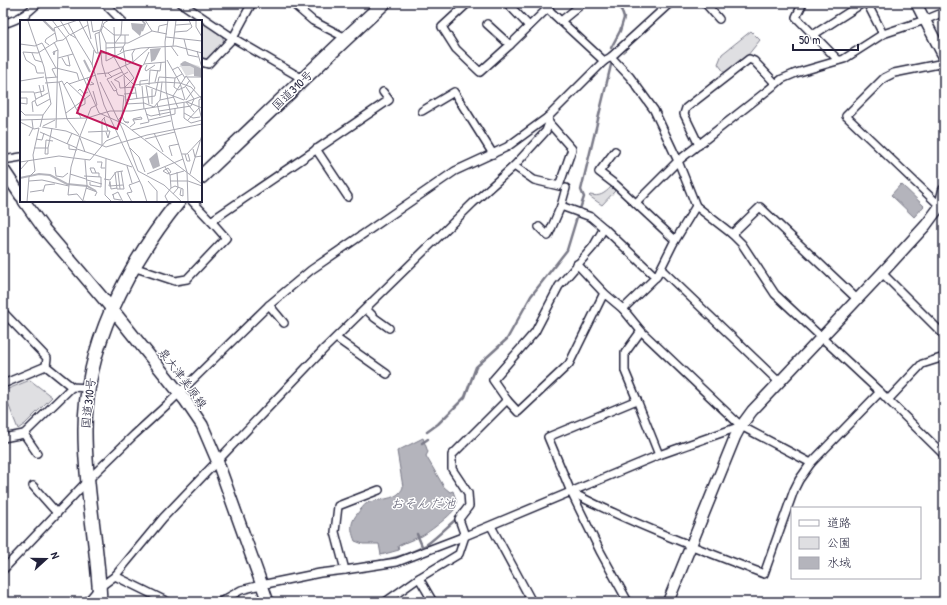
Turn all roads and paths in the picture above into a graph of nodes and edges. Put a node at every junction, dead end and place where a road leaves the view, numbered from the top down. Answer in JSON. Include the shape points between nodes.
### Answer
{"nodes":[{"id":1,"x":38,"y":3,"type":"edge"},
{"id":2,"x":104,"y":3,"type":"edge"},
{"id":3,"x":181,"y":3,"type":"edge"},
{"id":4,"x":252,"y":3,"type":"edge"},
{"id":5,"x":292,"y":3,"type":"edge"},
{"id":6,"x":384,"y":3,"type":"edge"},
{"id":7,"x":468,"y":3,"type":"edge"},
{"id":8,"x":507,"y":3,"type":"edge"},
{"id":9,"x":584,"y":3,"type":"edge"},
{"id":10,"x":670,"y":3,"type":"edge"},
{"id":11,"x":705,"y":3,"type":"edge"},
{"id":12,"x":803,"y":3,"type":"edge"},
{"id":13,"x":863,"y":3,"type":"edge"},
{"id":14,"x":867,"y":3,"type":"edge"},
{"id":15,"x":916,"y":3,"type":"edge"},
{"id":16,"x":547,"y":6,"type":"edge"},
{"id":17,"x":944,"y":12,"type":"edge"},
{"id":18,"x":719,"y":19,"type":"dead end"},
{"id":19,"x":121,"y":20,"type":"edge"},
{"id":20,"x":925,"y":20,"type":"junction"},
{"id":21,"x":561,"y":21,"type":"junction"},
{"id":22,"x":3,"y":24,"type":"edge"},
{"id":23,"x":487,"y":24,"type":"dead end"},
{"id":24,"x":529,"y":26,"type":"junction"},
{"id":25,"x":883,"y":34,"type":"junction"},
{"id":26,"x":813,"y":35,"type":"junction"},
{"id":27,"x":233,"y":38,"type":"junction"},
{"id":28,"x":346,"y":38,"type":"junction"},
{"id":29,"x":510,"y":45,"type":"junction"},
{"id":30,"x":611,"y":57,"type":"junction"},
{"id":31,"x":944,"y":57,"type":"edge"},
{"id":32,"x":838,"y":60,"type":"junction"},
{"id":33,"x":604,"y":61,"type":"junction"},
{"id":34,"x":202,"y":62,"type":"edge"},
{"id":35,"x":944,"y":63,"type":"edge"},
{"id":36,"x":303,"y":79,"type":"junction"},
{"id":37,"x":776,"y":84,"type":"junction"},
{"id":38,"x":383,"y":92,"type":"dead end"},
{"id":39,"x":422,"y":111,"type":"dead end"},
{"id":40,"x":548,"y":120,"type":"junction"},
{"id":41,"x":699,"y":145,"type":"junction"},
{"id":42,"x":316,"y":149,"type":"junction"},
{"id":43,"x":615,"y":151,"type":"dead end"},
{"id":44,"x":493,"y":154,"type":"junction"},
{"id":45,"x":20,"y":157,"type":"edge"},
{"id":46,"x":3,"y":160,"type":"edge"},
{"id":47,"x":678,"y":161,"type":"junction"},
{"id":48,"x":514,"y":166,"type":"junction"},
{"id":49,"x":3,"y":169,"type":"edge"},
{"id":50,"x":202,"y":176,"type":"edge"},
{"id":51,"x":566,"y":188,"type":"dead end"},
{"id":52,"x":944,"y":190,"type":"edge"},
{"id":53,"x":20,"y":194,"type":"edge"},
{"id":54,"x":348,"y":197,"type":"dead end"},
{"id":55,"x":25,"y":202,"type":"edge"},
{"id":56,"x":178,"y":202,"type":"edge"},
{"id":57,"x":193,"y":202,"type":"edge"},
{"id":58,"x":636,"y":203,"type":"junction"},
{"id":59,"x":561,"y":206,"type":"junction"},
{"id":60,"x":696,"y":206,"type":"junction"},
{"id":61,"x":943,"y":207,"type":"edge"},
{"id":62,"x":210,"y":221,"type":"junction"},
{"id":63,"x":539,"y":227,"type":"dead end"},
{"id":64,"x":604,"y":228,"type":"junction"},
{"id":65,"x":732,"y":234,"type":"junction"},
{"id":66,"x":675,"y":240,"type":"junction"},
{"id":67,"x":578,"y":264,"type":"junction"},
{"id":68,"x":133,"y":267,"type":"junction"},
{"id":69,"x":660,"y":269,"type":"junction"},
{"id":70,"x":882,"y":273,"type":"junction"},
{"id":71,"x":656,"y":277,"type":"junction"},
{"id":72,"x":604,"y":293,"type":"junction"},
{"id":73,"x":857,"y":299,"type":"junction"},
{"id":74,"x":269,"y":305,"type":"junction"},
{"id":75,"x":112,"y":309,"type":"junction"},
{"id":76,"x":366,"y":309,"type":"junction"},
{"id":77,"x":622,"y":310,"type":"junction"},
{"id":78,"x":3,"y":312,"type":"edge"},
{"id":79,"x":284,"y":323,"type":"dead end"},
{"id":80,"x":389,"y":328,"type":"dead end"},
{"id":81,"x":641,"y":331,"type":"junction"},
{"id":82,"x":944,"y":335,"type":"edge"},
{"id":83,"x":336,"y":338,"type":"junction"},
{"id":84,"x":821,"y":338,"type":"junction"},
{"id":85,"x":944,"y":356,"type":"edge"},
{"id":86,"x":46,"y":366,"type":"junction"},
{"id":87,"x":388,"y":374,"type":"dead end"},
{"id":88,"x":779,"y":382,"type":"junction"},
{"id":89,"x":3,"y":384,"type":"edge"},
{"id":90,"x":72,"y":387,"type":"junction"},
{"id":91,"x":88,"y":388,"type":"junction"},
{"id":92,"x":880,"y":392,"type":"junction"},
{"id":93,"x":179,"y":393,"type":"junction"},
{"id":94,"x":507,"y":400,"type":"junction"},
{"id":95,"x":637,"y":400,"type":"junction"},
{"id":96,"x":888,"y":400,"type":"junction"},
{"id":97,"x":741,"y":426,"type":"junction"},
{"id":98,"x":24,"y":434,"type":"junction"},
{"id":99,"x":3,"y":438,"type":"edge"},
{"id":100,"x":37,"y":453,"type":"dead end"},
{"id":101,"x":943,"y":453,"type":"edge"},
{"id":102,"x":659,"y":455,"type":"junction"},
{"id":103,"x":217,"y":460,"type":"junction"},
{"id":104,"x":811,"y":463,"type":"junction"},
{"id":105,"x":91,"y":478,"type":"junction"},
{"id":106,"x":33,"y":486,"type":"dead end"},
{"id":107,"x":379,"y":490,"type":"dead end"},
{"id":108,"x":571,"y":492,"type":"junction"},
{"id":109,"x":57,"y":513,"type":"junction"},
{"id":110,"x":492,"y":526,"type":"junction"},
{"id":111,"x":465,"y":536,"type":"junction"},
{"id":112,"x":690,"y":545,"type":"junction"},
{"id":113,"x":3,"y":570,"type":"edge"},
{"id":114,"x":344,"y":570,"type":"junction"},
{"id":115,"x":115,"y":576,"type":"junction"},
{"id":116,"x":419,"y":578,"type":"junction"},
{"id":117,"x":262,"y":585,"type":"junction"},
{"id":118,"x":100,"y":588,"type":"junction"},
{"id":119,"x":87,"y":602,"type":"edge"},
{"id":120,"x":100,"y":602,"type":"edge"},
{"id":121,"x":168,"y":602,"type":"edge"},
{"id":122,"x":220,"y":602,"type":"edge"},
{"id":123,"x":268,"y":602,"type":"edge"},
{"id":124,"x":385,"y":602,"type":"edge"},
{"id":125,"x":433,"y":602,"type":"edge"},
{"id":126,"x":532,"y":602,"type":"edge"},
{"id":127,"x":628,"y":602,"type":"edge"},
{"id":128,"x":668,"y":602,"type":"edge"}],
"edges":[{"from":1,"to":22,"type":"street","via":[[27,15]]},
{"from":2,"to":19,"type":"street"},
{"from":3,"to":27,"type":"street"},
{"from":4,"to":27,"type":"street"},
{"from":5,"to":28,"type":"street","via":[[313,20]]},
{"from":6,"to":28,"type":"highway","name":"国道310号"},
{"from":7,"to":29,"type":"street","via":[[442,27],[456,49],[480,72]]},
{"from":8,"to":24,"type":"street"},
{"from":9,"to":21,"type":"street"},
{"from":10,"to":30,"type":"street"},
{"from":11,"to":18,"type":"street"},
{"from":12,"to":26,"type":"street","via":[[796,17]]},
{"from":13,"to":26,"type":"street"},
{"from":14,"to":25,"type":"street"},
{"from":15,"to":20,"type":"street"},
{"from":16,"to":21,"type":"street"},
{"from":16,"to":24,"type":"street"},
{"from":17,"to":20,"type":"street"},
{"from":20,"to":25,"type":"street"},
{"from":20,"to":31,"type":"street"},
{"from":21,"to":33,"type":"street"},
{"from":23,"to":29,"type":"street"},
{"from":24,"to":29,"type":"street"},
{"from":25,"to":32,"type":"street","via":[[844,59]]},
{"from":26,"to":32,"type":"street"},
{"from":27,"to":34,"type":"street","via":[[208,64]]},
{"from":27,"to":36,"type":"street"},
{"from":28,"to":36,"type":"highway","name":"国道310号"},
{"from":30,"to":33,"type":"street"},
{"from":30,"to":47,"type":"street","via":[[630,77],[654,110]]},
{"from":32,"to":37,"type":"street","via":[[796,73]]},
{"from":33,"to":40,"type":"street"},
{"from":35,"to":61,"type":"street","via":[[894,73],[884,78],[846,116]]},
{"from":36,"to":50,"type":"highway","name":"国道310号"},
{"from":37,"to":41,"type":"street"},
{"from":37,"to":41,"type":"street","via":[[749,59],[686,108],[684,114]]},
{"from":38,"to":42,"type":"street","via":[[389,100]]},
{"from":39,"to":44,"type":"street","via":[[454,92]]},
{"from":40,"to":44,"type":"street"},
{"from":40,"to":48,"type":"street","via":[[546,131]]},
{"from":40,"to":48,"type":"street","via":[[572,149],[559,186],[534,180]]},
{"from":41,"to":47,"type":"street"},
{"from":42,"to":54,"type":"street"},
{"from":42,"to":62,"type":"street"},
{"from":43,"to":58,"type":"street","via":[[599,172]]},
{"from":44,"to":74,"type":"street","via":[[455,171],[311,270]]},
{"from":45,"to":46,"type":"street"},
{"from":47,"to":58,"type":"street"},
{"from":47,"to":60,"type":"street"},
{"from":48,"to":76,"type":"street"},
{"from":49,"to":53,"type":"main road"},
{"from":51,"to":59,"type":"street"},
{"from":52,"to":61,"type":"street"},
{"from":55,"to":75,"type":"main road","name":"泉大津美原線","via":[[44,229]]},
{"from":56,"to":68,"type":"highway","name":"国道310号"},
{"from":57,"to":62,"type":"street"},
{"from":58,"to":66,"type":"street"},
{"from":59,"to":63,"type":"street","via":[[548,236]]},
{"from":59,"to":64,"type":"street","via":[[590,217]]},
{"from":60,"to":65,"type":"street"},
{"from":60,"to":66,"type":"street"},
{"from":61,"to":70,"type":"street"},
{"from":62,"to":68,"type":"street","via":[[226,238],[187,279],[175,281]]},
{"from":64,"to":67,"type":"street","via":[[593,247]]},
{"from":64,"to":71,"type":"street"},
{"from":65,"to":73,"type":"street","via":[[760,208]]},
{"from":65,"to":84,"type":"street","via":[[742,244],[775,294]]},
{"from":66,"to":69,"type":"street"},
{"from":67,"to":72,"type":"street"},
{"from":67,"to":94,"type":"street","via":[[559,286],[535,332],[493,380]]},
{"from":68,"to":75,"type":"highway","name":"国道310号"},
{"from":69,"to":71,"type":"street"},
{"from":69,"to":88,"type":"street"},
{"from":70,"to":73,"type":"street"},
{"from":70,"to":82,"type":"street"},
{"from":71,"to":77,"type":"street"},
{"from":72,"to":77,"type":"street"},
{"from":72,"to":94,"type":"street","via":[[569,364],[518,412]]},
{"from":73,"to":84,"type":"street"},
{"from":74,"to":79,"type":"street"},
{"from":74,"to":93,"type":"street"},
{"from":75,"to":91,"type":"highway","name":"国道310号","via":[[97,351]]},
{"from":75,"to":93,"type":"main road","name":"泉大津美原線"},
{"from":76,"to":80,"type":"street"},
{"from":76,"to":83,"type":"street"},
{"from":77,"to":81,"type":"street"},
{"from":78,"to":86,"type":"street","via":[[47,358]]},
{"from":81,"to":95,"type":"street","via":[[625,353],[625,371]]},
{"from":81,"to":97,"type":"street"},
{"from":83,"to":87,"type":"street"},
{"from":83,"to":103,"type":"street"},
{"from":84,"to":88,"type":"street"},
{"from":84,"to":92,"type":"street"},
{"from":85,"to":96,"type":"street","via":[[922,364]]},
{"from":86,"to":89,"type":"street"},
{"from":86,"to":90,"type":"street"},
{"from":88,"to":97,"type":"street"},
{"from":90,"to":91,"type":"street"},
{"from":90,"to":98,"type":"street"},
{"from":91,"to":105,"type":"highway","name":"国道310号","via":[[85,433]]},
{"from":92,"to":96,"type":"street"},
{"from":92,"to":104,"type":"street"},
{"from":93,"to":103,"type":"main road","name":"泉大津美原線","via":[[202,426]]},
{"from":93,"to":105,"type":"street"},
{"from":94,"to":111,"type":"street","via":[[452,455],[452,469],[468,493],[469,506],[459,519]]},
{"from":95,"to":102,"type":"street"},
{"from":95,"to":108,"type":"street","via":[[548,437]]},
{"from":96,"to":101,"type":"street"},
{"from":97,"to":102,"type":"street"},
{"from":97,"to":104,"type":"street"},
{"from":97,"to":112,"type":"street"},
{"from":98,"to":99,"type":"street"},
{"from":98,"to":100,"type":"street"},
{"from":102,"to":108,"type":"street"},
{"from":103,"to":115,"type":"street","via":[[163,518]]},
{"from":103,"to":117,"type":"main road","name":"泉大津美原線"},
{"from":104,"to":112,"type":"street","via":[[794,490],[764,574]]},
{"from":105,"to":109,"type":"street"},
{"from":105,"to":118,"type":"highway","name":"国道310号"},
{"from":106,"to":109,"type":"street"},
{"from":107,"to":114,"type":"street","via":[[338,506],[335,532]]},
{"from":108,"to":110,"type":"street"},
{"from":108,"to":112,"type":"street","via":[[595,505]]},
{"from":108,"to":127,"type":"street"},
{"from":109,"to":113,"type":"street"},
{"from":110,"to":111,"type":"street"},
{"from":110,"to":126,"type":"street"},
{"from":111,"to":114,"type":"street","via":[[397,562]]},
{"from":111,"to":116,"type":"street","via":[[459,554]]},
{"from":112,"to":128,"type":"street"},
{"from":114,"to":117,"type":"street"},
{"from":115,"to":118,"type":"street"},
{"from":115,"to":121,"type":"street"},
{"from":116,"to":124,"type":"street"},
{"from":116,"to":125,"type":"street"},
{"from":117,"to":122,"type":"street","via":[[241,590]]},
{"from":117,"to":123,"type":"main road","name":"泉大津美原線"},
{"from":118,"to":119,"type":"street"},
{"from":118,"to":120,"type":"highway","name":"国道310号"}]}
